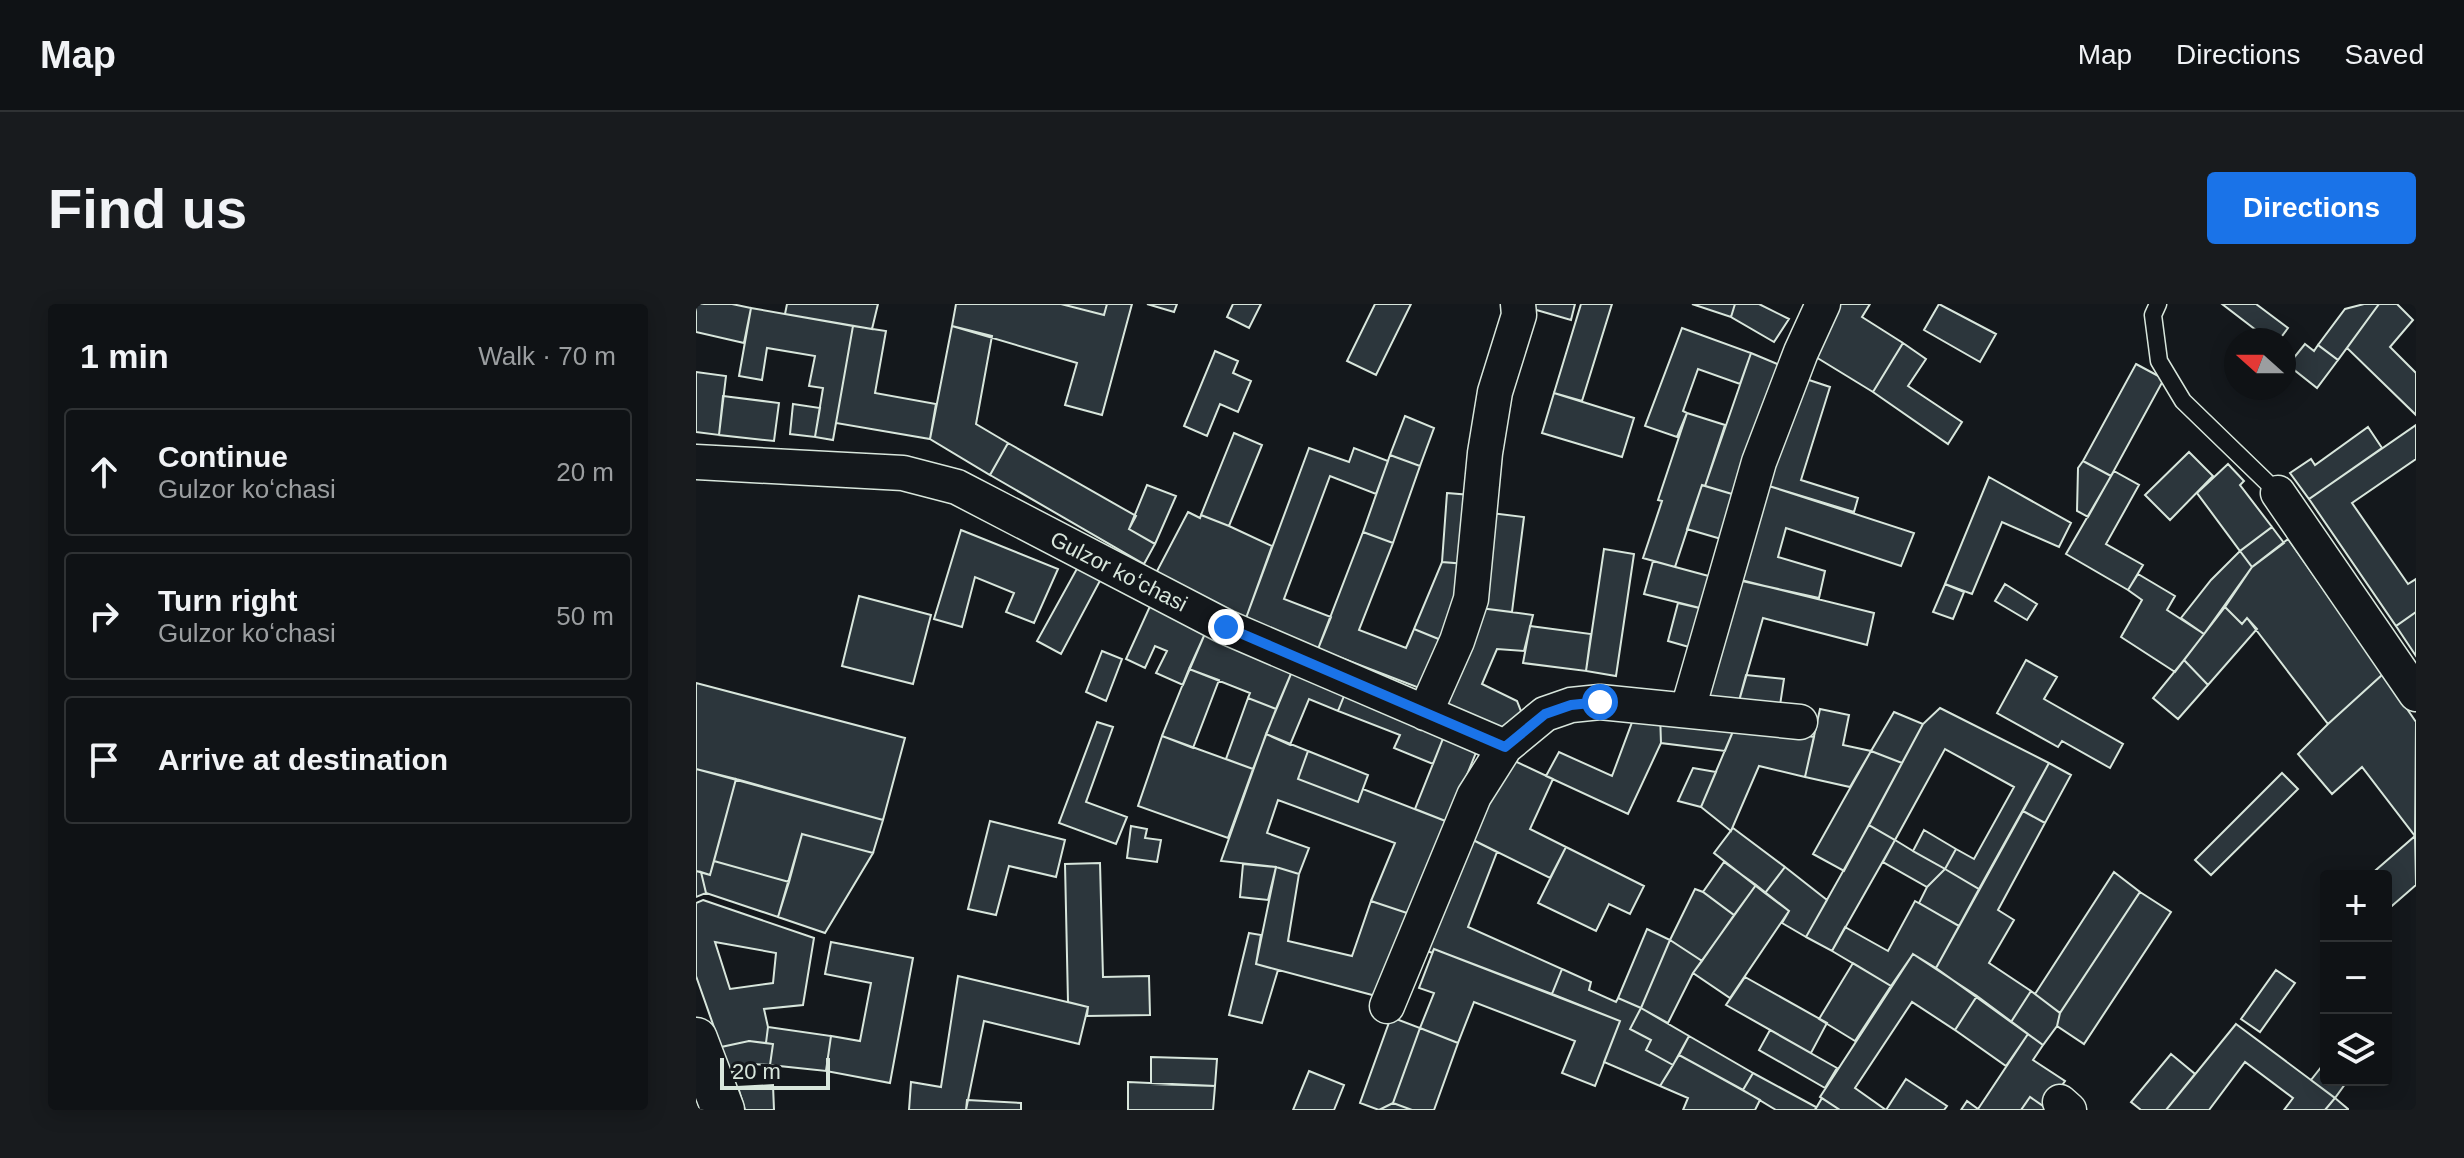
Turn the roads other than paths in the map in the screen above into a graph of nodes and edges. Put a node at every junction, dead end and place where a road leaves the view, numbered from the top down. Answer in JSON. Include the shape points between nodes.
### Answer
{"nodes":[{"id":1,"x":1518,"y":304,"type":"edge"},
{"id":2,"x":1823,"y":304,"type":"edge"},
{"id":3,"x":2158,"y":304,"type":"edge"},
{"id":4,"x":696,"y":462,"type":"edge"},
{"id":5,"x":2278,"y":493,"type":"joint"},
{"id":6,"x":2416,"y":694,"type":"edge"},
{"id":7,"x":1688,"y":709,"type":"junction"},
{"id":8,"x":1425,"y":713,"type":"junction"},
{"id":9,"x":1800,"y":722,"type":"dead end"},
{"id":10,"x":1505,"y":747,"type":"junction"},
{"id":11,"x":1387,"y":1006,"type":"dead end"},
{"id":12,"x":696,"y":1039,"type":"edge"},
{"id":13,"x":723,"y":1110,"type":"edge"}],
"edges":[{"from":1,"to":8,"type":"street","via":[[1485,453],[1471,599]]},
{"from":2,"to":7,"type":"street","via":[[1759,462]]},
{"from":3,"to":5,"type":"lane","via":[[2153,315],[2159,361],[2183,401]]},
{"from":4,"to":8,"type":"street","name":"Gulzor koʻchasi","via":[[903,473],[957,487],[1226,627]]},
{"from":5,"to":6,"type":"street"},
{"from":7,"to":9,"type":"street"},
{"from":7,"to":10,"type":"street","via":[[1571,705],[1545,714]]},
{"from":8,"to":10,"type":"street","name":"Gulzor koʻchasi"},
{"from":10,"to":11,"type":"street","via":[[1474,796]]},
{"from":12,"to":13,"type":"street"}]}
